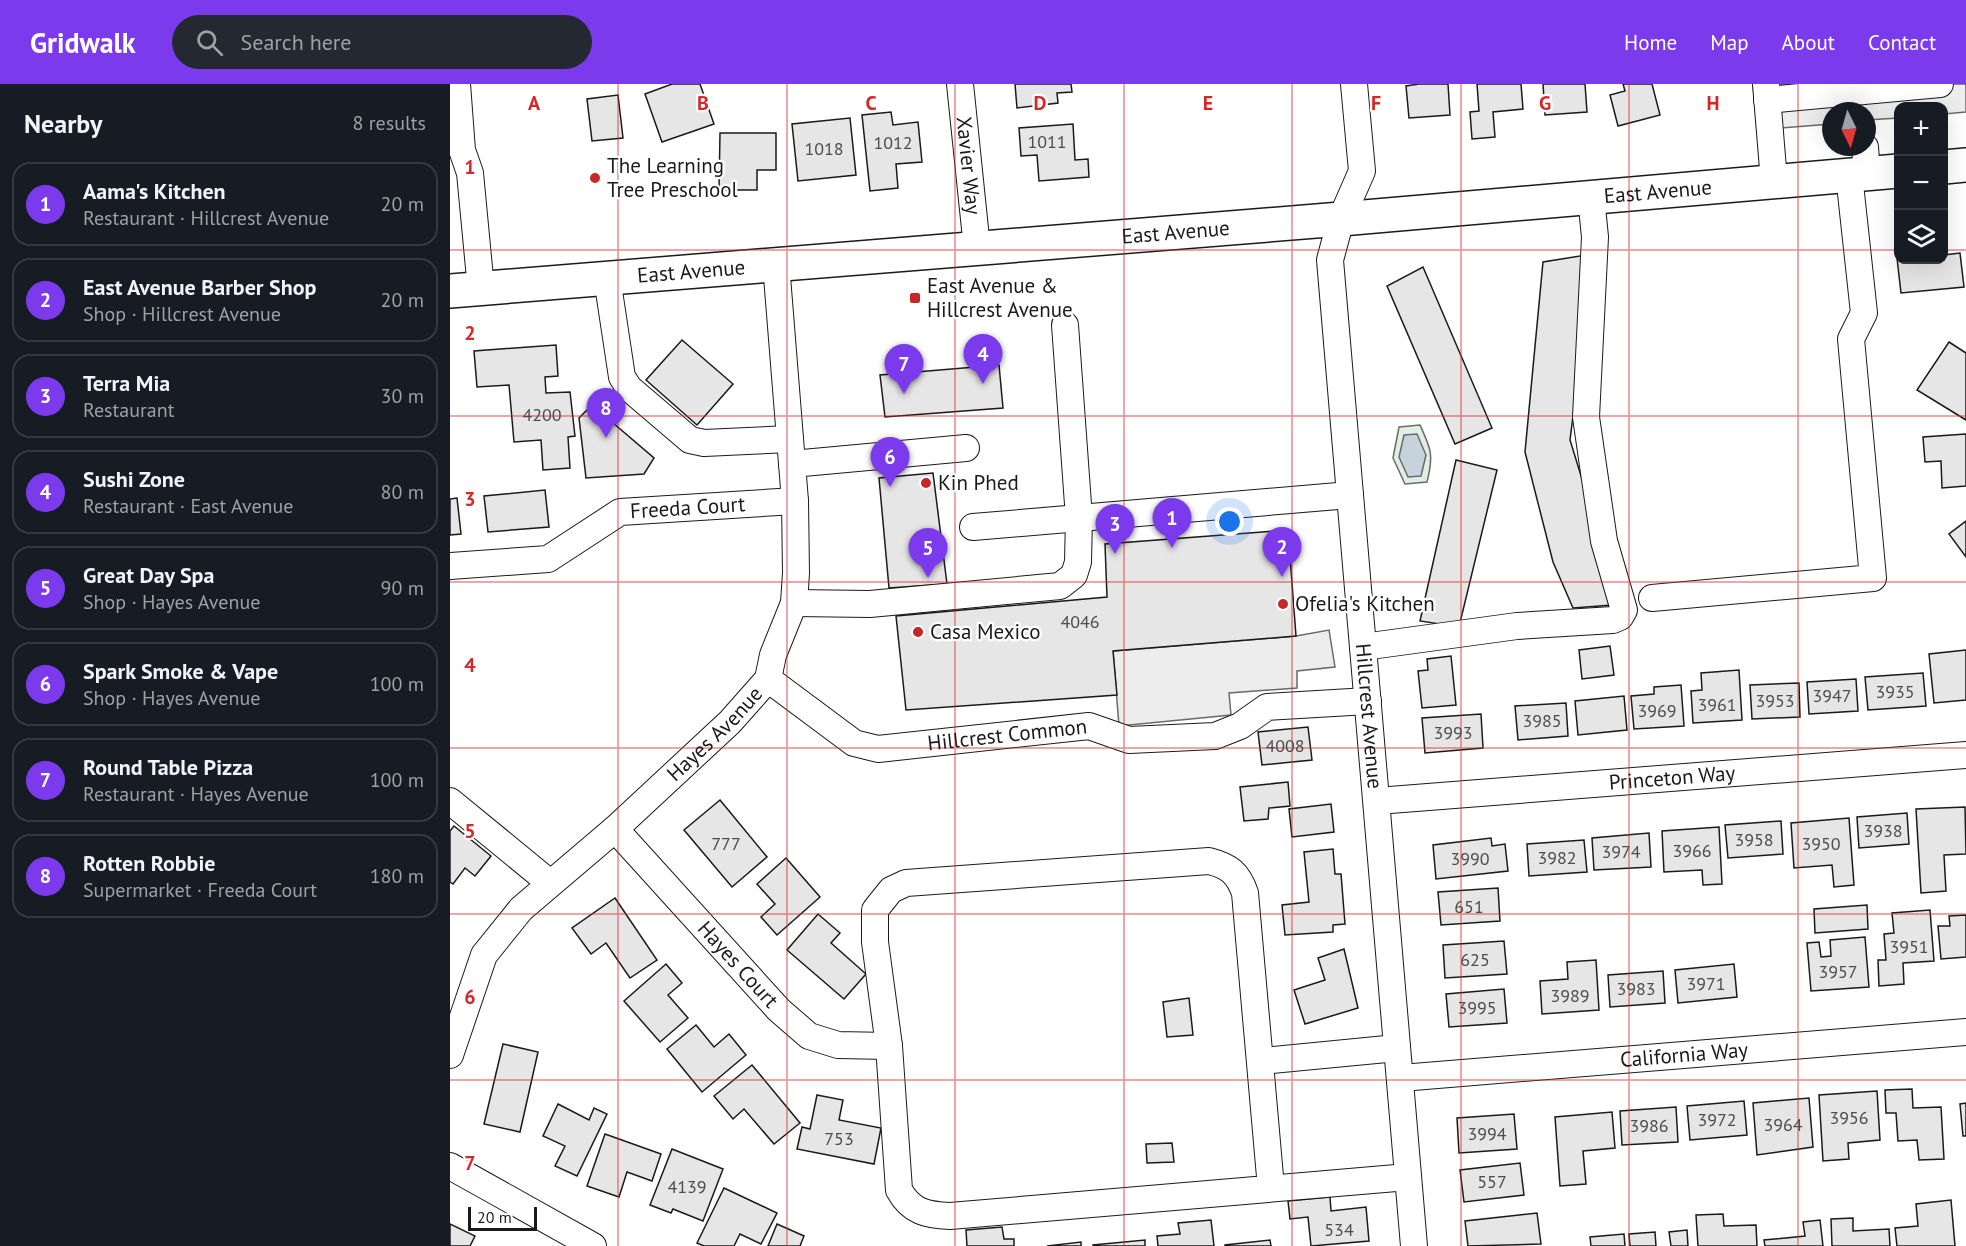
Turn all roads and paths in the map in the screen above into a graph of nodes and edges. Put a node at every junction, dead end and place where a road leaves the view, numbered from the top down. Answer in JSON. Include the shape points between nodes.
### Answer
{"nodes":[{"id":1,"x":458,"y":84,"type":"edge"},
{"id":2,"x":960,"y":84,"type":"edge"},
{"id":3,"x":1354,"y":84,"type":"edge"},
{"id":4,"x":1940,"y":84,"type":"edge"},
{"id":5,"x":1767,"y":92,"type":"edge"},
{"id":6,"x":1863,"y":95,"type":"edge"},
{"id":7,"x":1860,"y":165,"type":"edge"},
{"id":8,"x":1966,"y":165,"type":"edge"},
{"id":9,"x":1948,"y":167,"type":"edge"},
{"id":10,"x":1894,"y":170,"type":"edge"},
{"id":11,"x":1774,"y":181,"type":"junction"},
{"id":12,"x":1591,"y":197,"type":"junction"},
{"id":13,"x":1341,"y":219,"type":"junction"},
{"id":14,"x":976,"y":248,"type":"junction"},
{"id":15,"x":776,"y":264,"type":"junction"},
{"id":16,"x":608,"y":278,"type":"junction"},
{"id":17,"x":465,"y":290,"type":"edge"},
{"id":18,"x":1065,"y":325,"type":"dead end"},
{"id":19,"x":790,"y":439,"type":"junction"},
{"id":20,"x":966,"y":448,"type":"dead end"},
{"id":21,"x":792,"y":464,"type":"junction"},
{"id":22,"x":1350,"y":495,"type":"junction"},
{"id":23,"x":795,"y":501,"type":"junction"},
{"id":24,"x":1079,"y":518,"type":"junction"},
{"id":25,"x":973,"y":527,"type":"dead end"},
{"id":26,"x":450,"y":567,"type":"edge"},
{"id":27,"x":1652,"y":598,"type":"dead end"},
{"id":28,"x":794,"y":603,"type":"junction"},
{"id":29,"x":1363,"y":647,"type":"junction"},
{"id":30,"x":768,"y":679,"type":"junction"},
{"id":31,"x":1368,"y":701,"type":"junction"},
{"id":32,"x":1966,"y":755,"type":"edge"},
{"id":33,"x":450,"y":801,"type":"edge"},
{"id":34,"x":1377,"y":801,"type":"junction"},
{"id":35,"x":615,"y":829,"type":"junction"},
{"id":36,"x":550,"y":884,"type":"junction"},
{"id":37,"x":1966,"y":1032,"type":"edge"},
{"id":38,"x":889,"y":1046,"type":"junction"},
{"id":39,"x":1397,"y":1048,"type":"junction"},
{"id":40,"x":450,"y":1055,"type":"edge"},
{"id":41,"x":1262,"y":1062,"type":"junction"},
{"id":42,"x":1401,"y":1078,"type":"junction"},
{"id":43,"x":450,"y":1166,"type":"edge"},
{"id":44,"x":1408,"y":1177,"type":"junction"},
{"id":45,"x":1271,"y":1188,"type":"junction"},
{"id":46,"x":593,"y":1246,"type":"edge"},
{"id":47,"x":1414,"y":1246,"type":"edge"}],
"edges":[{"from":1,"to":17,"type":"street","via":[[462,150],[470,173]]},
{"from":2,"to":14,"type":"street","name":"Xavier Way"},
{"from":3,"to":13,"type":"street","name":"Hillcrest Avenue","via":[[1362,171]]},
{"from":4,"to":6,"type":"street"},
{"from":5,"to":6,"type":"street"},
{"from":5,"to":11,"type":"street"},
{"from":7,"to":10,"type":"main road","name":"East Avenue"},
{"from":7,"to":11,"type":"main road","name":"East Avenue"},
{"from":7,"to":27,"type":"street","via":[[1864,312],[1851,339],[1873,578]]},
{"from":8,"to":9,"type":"main road"},
{"from":11,"to":12,"type":"main road","name":"East Avenue"},
{"from":12,"to":13,"type":"main road","name":"East Avenue"},
{"from":12,"to":29,"type":"street","via":[[1595,237],[1586,417],[1604,541],[1624,610],[1613,620],[1517,626]]},
{"from":13,"to":14,"type":"main road","name":"East Avenue"},
{"from":13,"to":22,"type":"street","name":"Hillcrest Avenue","via":[[1330,260]]},
{"from":14,"to":15,"type":"main road","name":"East Avenue"},
{"from":15,"to":16,"type":"main road","name":"East Avenue"},
{"from":15,"to":19,"type":"street","name":"Hayes Avenue"},
{"from":16,"to":17,"type":"main road","name":"East Avenue"},
{"from":16,"to":19,"type":"street","via":[[622,377],[629,388],[690,440],[704,443]]},
{"from":18,"to":24,"type":"street"},
{"from":19,"to":21,"type":"street","name":"Hayes Avenue"},
{"from":20,"to":21,"type":"street"},
{"from":21,"to":23,"type":"street","name":"Hayes Avenue"},
{"from":22,"to":24,"type":"street"},
{"from":22,"to":29,"type":"street","name":"Hillcrest Avenue"},
{"from":23,"to":26,"type":"street","name":"Freeda Court","via":[[620,512],[548,559]]},
{"from":23,"to":28,"type":"street","name":"Hayes Avenue"},
{"from":24,"to":25,"type":"street"},
{"from":24,"to":28,"type":"street","via":[[1078,562],[1074,574],[1060,586],[870,604]]},
{"from":28,"to":30,"type":"street","name":"Hayes Avenue","via":[[773,655]]},
{"from":29,"to":31,"type":"street","name":"Hillcrest Avenue"},
{"from":30,"to":31,"type":"street","name":"Hillcrest Common","via":[[854,743],[878,749],[1089,726],[1129,740],[1215,736],[1240,726],[1266,707]]},
{"from":30,"to":35,"type":"street","name":"Hayes Avenue","via":[[730,722]]},
{"from":31,"to":34,"type":"street","name":"Hillcrest Avenue"},
{"from":32,"to":34,"type":"street","name":"Princeton Way"},
{"from":33,"to":36,"type":"street"},
{"from":34,"to":39,"type":"street","name":"Hillcrest Avenue"},
{"from":35,"to":36,"type":"street","name":"Hayes Avenue"},
{"from":35,"to":38,"type":"street","name":"Hayes Court","via":[[779,1010],[809,1036],[838,1046]]},
{"from":36,"to":40,"type":"street","name":"Hayes Avenue","via":[[521,909],[484,955]]},
{"from":37,"to":42,"type":"street","name":"California Way"},
{"from":38,"to":41,"type":"street","via":[[875,942],[875,910],[891,890],[906,883],[1209,861],[1226,865],[1239,876],[1245,893]]},
{"from":38,"to":45,"type":"street","via":[[899,1190],[905,1201],[925,1215]]},
{"from":39,"to":41,"type":"street"},
{"from":39,"to":42,"type":"street","name":"Hillcrest Avenue"},
{"from":41,"to":45,"type":"street"},
{"from":42,"to":44,"type":"street","name":"Hillcrest Avenue"},
{"from":43,"to":46,"type":"street"},
{"from":44,"to":45,"type":"street"},
{"from":44,"to":47,"type":"street","name":"Hillcrest Avenue"}]}
